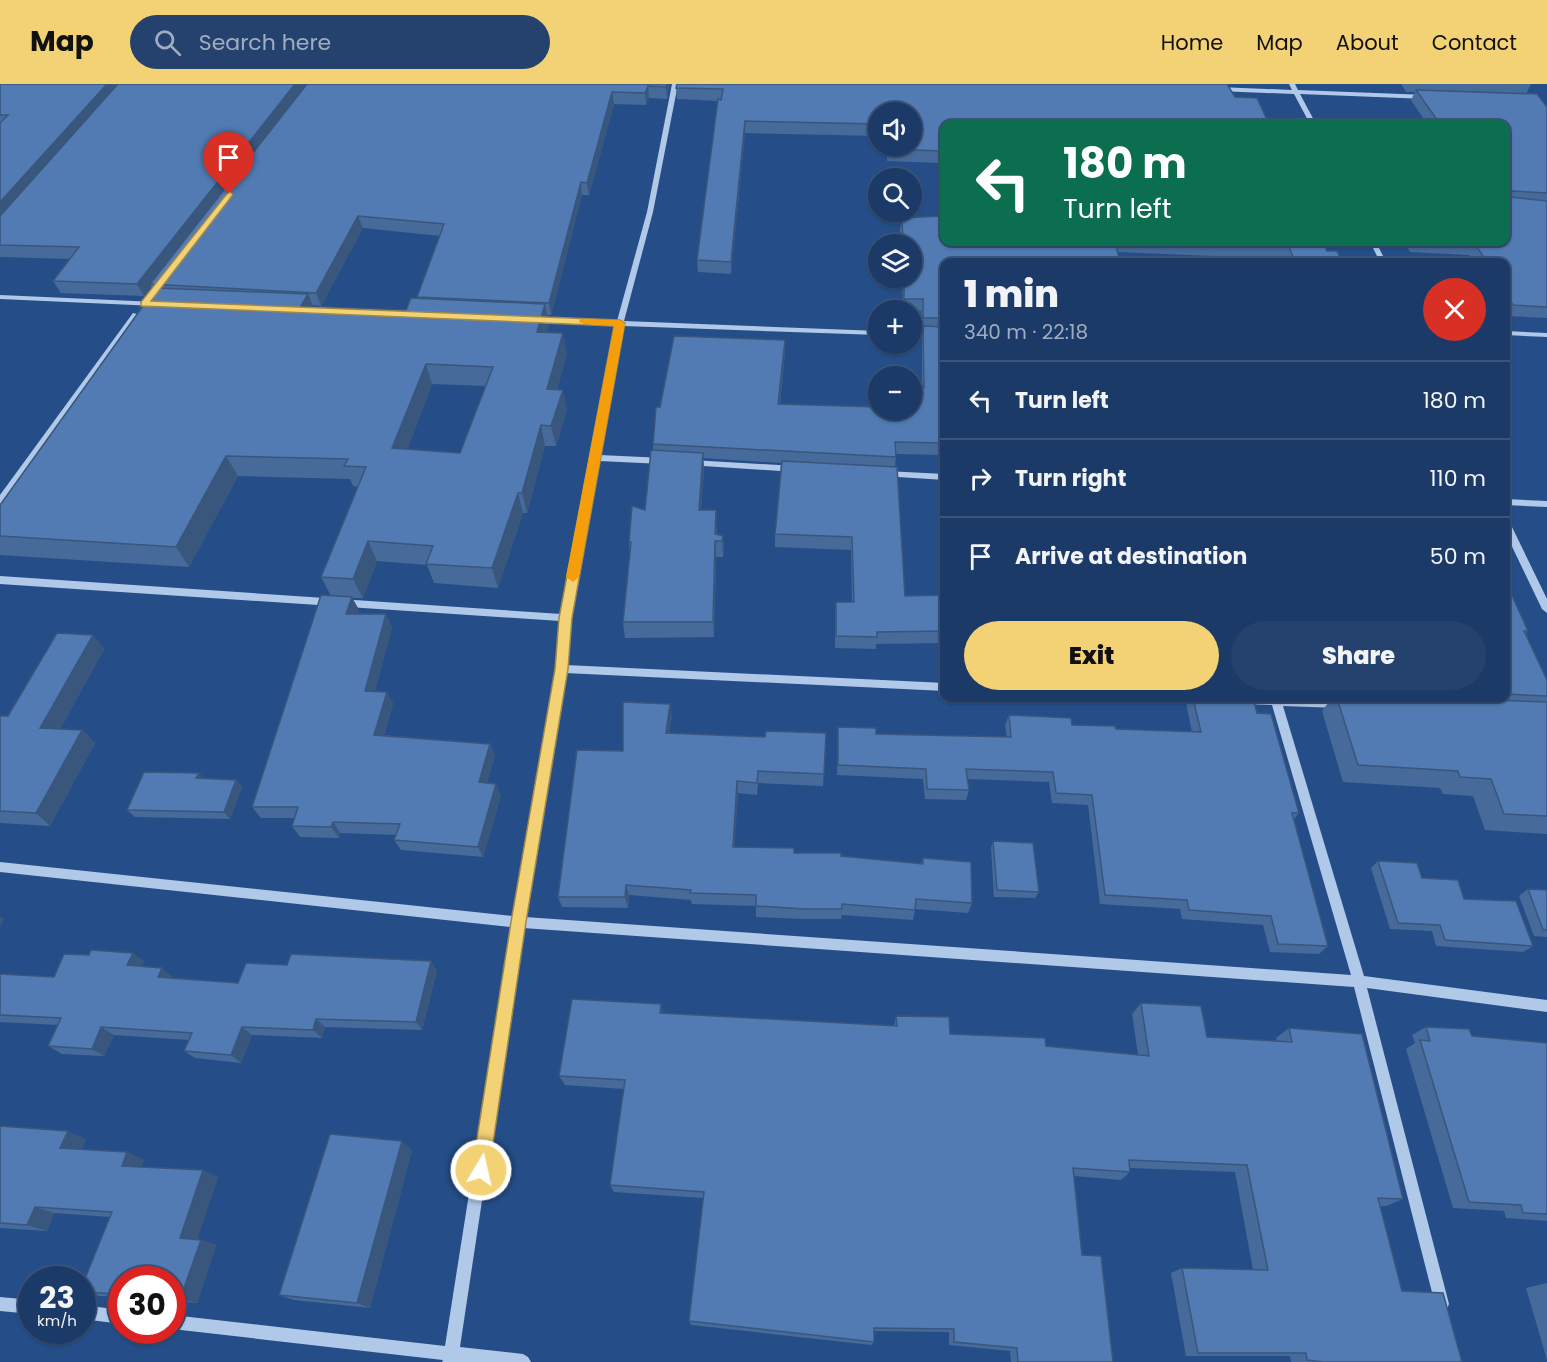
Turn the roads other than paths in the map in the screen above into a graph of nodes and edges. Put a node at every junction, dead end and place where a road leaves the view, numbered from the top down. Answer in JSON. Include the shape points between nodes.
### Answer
{"nodes":[{"id":1,"x":675,"y":84,"type":"edge"},
{"id":2,"x":1292,"y":84,"type":"edge"},
{"id":3,"x":1204,"y":88,"type":"edge"},
{"id":4,"x":1295,"y":92,"type":"junction"},
{"id":5,"x":1439,"y":97,"type":"edge"},
{"id":6,"x":1311,"y":120,"type":"edge"},
{"id":7,"x":151,"y":295,"type":"edge"},
{"id":8,"x":0,"y":297,"type":"edge"},
{"id":9,"x":144,"y":304,"type":"junction"},
{"id":10,"x":168,"y":305,"type":"edge"},
{"id":11,"x":525,"y":319,"type":"edge"},
{"id":12,"x":620,"y":323,"type":"junction"},
{"id":13,"x":868,"y":333,"type":"edge"},
{"id":14,"x":1510,"y":333,"type":"edge"},
{"id":15,"x":922,"y":334,"type":"edge"},
{"id":16,"x":940,"y":335,"type":"edge"},
{"id":17,"x":1547,"y":335,"type":"edge"},
{"id":18,"x":594,"y":458,"type":"junction"},
{"id":19,"x":805,"y":469,"type":"edge"},
{"id":20,"x":875,"y":473,"type":"edge"},
{"id":21,"x":940,"y":477,"type":"edge"},
{"id":22,"x":0,"y":501,"type":"edge"},
{"id":23,"x":1510,"y":502,"type":"edge"},
{"id":24,"x":1547,"y":504,"type":"edge"},
{"id":25,"x":1510,"y":533,"type":"edge"},
{"id":26,"x":0,"y":579,"type":"edge"},
{"id":27,"x":1547,"y":609,"type":"edge"},
{"id":28,"x":565,"y":618,"type":"junction"},
{"id":29,"x":561,"y":669,"type":"junction"},
{"id":30,"x":940,"y":687,"type":"edge"},
{"id":31,"x":1276,"y":702,"type":"edge"},
{"id":32,"x":1311,"y":702,"type":"edge"},
{"id":33,"x":1347,"y":705,"type":"edge"},
{"id":34,"x":0,"y":867,"type":"edge"},
{"id":35,"x":518,"y":922,"type":"junction"},
{"id":36,"x":1359,"y":981,"type":"junction"},
{"id":37,"x":1547,"y":1006,"type":"edge"},
{"id":38,"x":0,"y":1304,"type":"edge"},
{"id":39,"x":18,"y":1306,"type":"edge"},
{"id":40,"x":1445,"y":1316,"type":"edge"},
{"id":41,"x":186,"y":1324,"type":"edge"},
{"id":42,"x":451,"y":1357,"type":"edge"},
{"id":43,"x":523,"y":1362,"type":"edge"}],
"edges":[{"from":1,"to":12,"type":"street","via":[[650,212]]},
{"from":2,"to":4,"type":"street"},
{"from":3,"to":4,"type":"street"},
{"from":4,"to":5,"type":"street"},
{"from":4,"to":6,"type":"street"},
{"from":7,"to":9,"type":"street"},
{"from":8,"to":9,"type":"street"},
{"from":9,"to":10,"type":"street"},
{"from":9,"to":22,"type":"street"},
{"from":11,"to":12,"type":"street"},
{"from":12,"to":13,"type":"street"},
{"from":12,"to":18,"type":"street"},
{"from":14,"to":17,"type":"street"},
{"from":15,"to":16,"type":"street"},
{"from":18,"to":19,"type":"street"},
{"from":18,"to":28,"type":"street"},
{"from":20,"to":21,"type":"street"},
{"from":23,"to":24,"type":"street"},
{"from":25,"to":27,"type":"street"},
{"from":26,"to":28,"type":"street"},
{"from":28,"to":29,"type":"street"},
{"from":29,"to":30,"type":"street"},
{"from":29,"to":35,"type":"street"},
{"from":31,"to":36,"type":"street"},
{"from":32,"to":33,"type":"street"},
{"from":34,"to":35,"type":"street"},
{"from":35,"to":36,"type":"street"},
{"from":35,"to":42,"type":"street"},
{"from":36,"to":37,"type":"street"},
{"from":36,"to":40,"type":"street"},
{"from":38,"to":39,"type":"street"},
{"from":41,"to":42,"type":"street"},
{"from":42,"to":43,"type":"street"}]}
